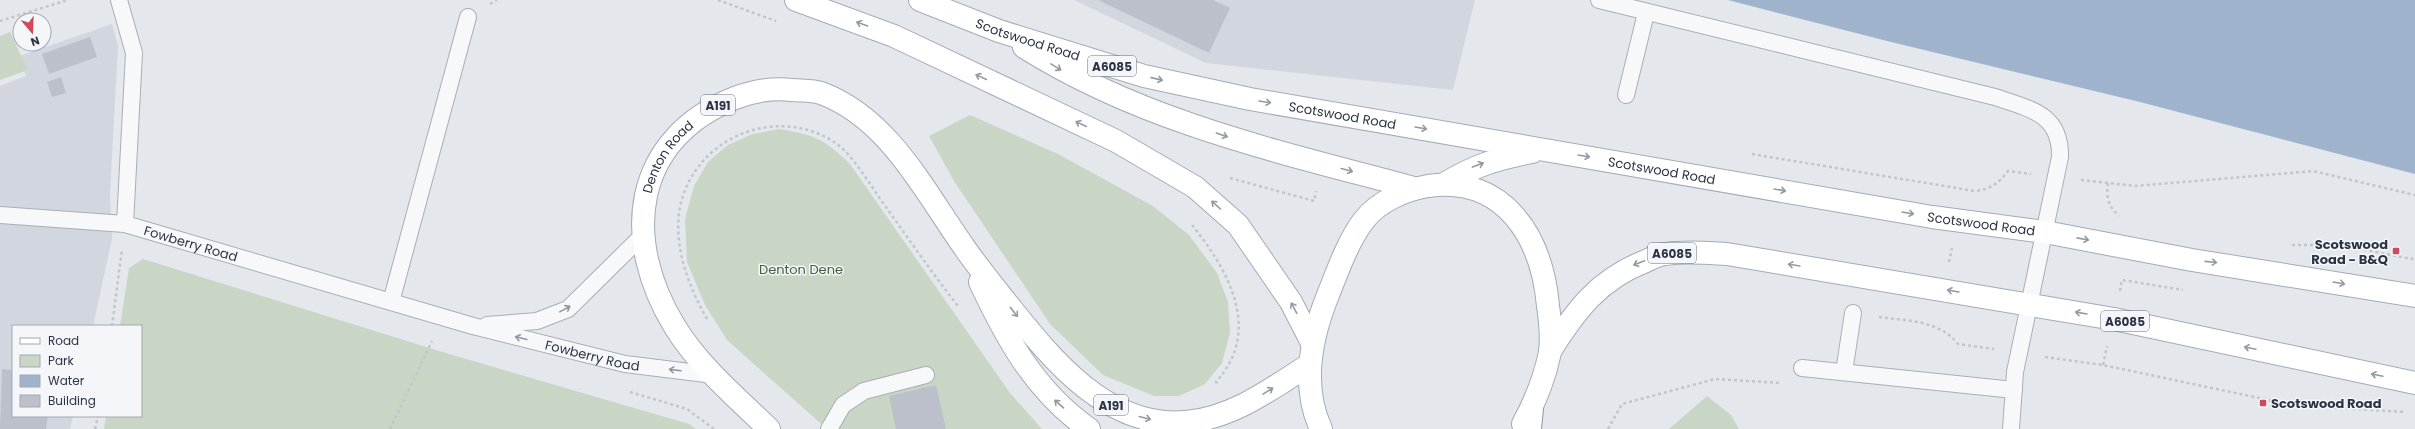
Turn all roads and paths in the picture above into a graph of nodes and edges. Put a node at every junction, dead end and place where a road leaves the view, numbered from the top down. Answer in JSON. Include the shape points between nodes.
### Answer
{"nodes":[{"id":1,"x":68,"y":0,"type":"edge"},
{"id":2,"x":120,"y":0,"type":"edge"},
{"id":3,"x":718,"y":0,"type":"edge"},
{"id":4,"x":796,"y":0,"type":"edge"},
{"id":5,"x":920,"y":0,"type":"edge"},
{"id":6,"x":1599,"y":0,"type":"edge"},
{"id":7,"x":1646,"y":13,"type":"junction"},
{"id":8,"x":468,"y":17,"type":"dead end"},
{"id":9,"x":0,"y":21,"type":"edge"},
{"id":10,"x":778,"y":22,"type":"dead end"},
{"id":11,"x":999,"y":31,"type":"junction"},
{"id":12,"x":1626,"y":95,"type":"dead end"},
{"id":13,"x":1545,"y":149,"type":"junction"},
{"id":14,"x":1750,"y":154,"type":"dead end"},
{"id":15,"x":2008,"y":171,"type":"dead end"},
{"id":16,"x":1444,"y":184,"type":"junction"},
{"id":17,"x":1414,"y":188,"type":"junction"},
{"id":18,"x":2415,"y":195,"type":"edge"},
{"id":19,"x":0,"y":215,"type":"edge"},
{"id":20,"x":2125,"y":220,"type":"dead end"},
{"id":21,"x":1190,"y":223,"type":"dead end"},
{"id":22,"x":125,"y":224,"type":"junction"},
{"id":23,"x":2045,"y":232,"type":"junction"},
{"id":24,"x":642,"y":236,"type":"junction"},
{"id":25,"x":2289,"y":245,"type":"dead end"},
{"id":26,"x":964,"y":248,"type":"junction"},
{"id":27,"x":2415,"y":260,"type":"edge"},
{"id":28,"x":2190,"y":291,"type":"dead end"},
{"id":29,"x":2415,"y":296,"type":"edge"},
{"id":30,"x":391,"y":302,"type":"junction"},
{"id":31,"x":2030,"y":304,"type":"junction"},
{"id":32,"x":962,"y":312,"type":"dead end"},
{"id":33,"x":1852,"y":313,"type":"joint"},
{"id":34,"x":443,"y":317,"type":"junction"},
{"id":35,"x":2114,"y":319,"type":"junction"},
{"id":36,"x":708,"y":322,"type":"dead end"},
{"id":37,"x":112,"y":325,"type":"edge"},
{"id":38,"x":473,"y":326,"type":"junction"},
{"id":39,"x":1312,"y":342,"type":"junction"},
{"id":40,"x":1958,"y":344,"type":"dead end"},
{"id":41,"x":1550,"y":351,"type":"junction"},
{"id":42,"x":1310,"y":364,"type":"junction"},
{"id":43,"x":1802,"y":368,"type":"joint"},
{"id":44,"x":1844,"y":372,"type":"junction"},
{"id":45,"x":714,"y":375,"type":"junction"},
{"id":46,"x":926,"y":375,"type":"dead end"},
{"id":47,"x":1216,"y":382,"type":"dead end"},
{"id":48,"x":2415,"y":383,"type":"edge"},
{"id":49,"x":2014,"y":390,"type":"junction"},
{"id":50,"x":2407,"y":412,"type":"dead end"},
{"id":51,"x":98,"y":417,"type":"edge"},
{"id":52,"x":1531,"y":418,"type":"edge"},
{"id":53,"x":96,"y":429,"type":"edge"},
{"id":54,"x":390,"y":429,"type":"edge"},
{"id":55,"x":769,"y":429,"type":"edge"},
{"id":56,"x":829,"y":429,"type":"edge"},
{"id":57,"x":1089,"y":429,"type":"edge"},
{"id":58,"x":1321,"y":429,"type":"edge"},
{"id":59,"x":1521,"y":429,"type":"edge"},
{"id":60,"x":1608,"y":429,"type":"edge"},
{"id":61,"x":2010,"y":429,"type":"edge"}],
"edges":[{"from":1,"to":9,"type":"path"},
{"from":2,"to":22,"type":"lane","via":[[134,53]]},
{"from":3,"to":10,"type":"path"},
{"from":39,"to":4,"type":"main road","one_way":true,"via":[[1291,302],[1238,225],[1195,187],[1116,141],[901,39]]},
{"from":5,"to":11,"type":"main road","name":"Scotswood Road"},
{"from":6,"to":7,"type":"lane"},
{"from":7,"to":12,"type":"lane"},
{"from":7,"to":23,"type":"lane","via":[[1995,97],[2029,109],[2054,127],[2060,145],[2057,176]]},
{"from":8,"to":30,"type":"lane"},
{"from":11,"to":13,"type":"main road","name":"Scotswood Road","number":"A6085","one_way":true,"via":[[1144,76],[1226,94]]},
{"from":11,"to":17,"type":"main road","one_way":true,"via":[[1060,70],[1173,118],[1300,160]]},
{"from":16,"to":13,"type":"main road","one_way":true,"via":[[1478,165]]},
{"from":13,"to":23,"type":"main road","name":"Scotswood Road","number":"A6085","one_way":true,"via":[[1932,217]]},
{"from":14,"to":15,"type":"path","via":[[1974,191],[2001,181]]},
{"from":16,"to":17,"type":"main road"},
{"from":16,"to":41,"type":"main road","via":[[1468,186],[1485,192],[1512,212],[1524,227],[1539,258],[1543,273],[1549,316]]},
{"from":17,"to":39,"type":"main road","via":[[1374,210],[1356,233],[1321,312]]},
{"from":18,"to":20,"type":"path","via":[[2313,171],[2136,186],[2108,183],[2108,204]]},
{"from":19,"to":22,"type":"lane","name":"Fowberry Road"},
{"from":21,"to":47,"type":"path","via":[[1227,275],[1237,307],[1235,347],[1227,368]]},
{"from":22,"to":30,"type":"lane","name":"Fowberry Road"},
{"from":22,"to":37,"type":"path"},
{"from":23,"to":29,"type":"main road","name":"Scotswood Road","number":"A6085","one_way":true,"via":[[2192,260]]},
{"from":23,"to":31,"type":"lane"},
{"from":24,"to":26,"type":"main road","name":"Denton Road","number":"A191","via":[[644,205],[651,177],[662,154],[678,133],[706,110],[739,96],[777,88],[818,92],[846,105],[874,126],[915,175]]},
{"from":38,"to":24,"type":"lane","name":"Fowberry Road","one_way":true,"via":[[537,321],[568,309]]},
{"from":24,"to":45,"type":"main road","name":"Denton Road","number":"A191","via":[[648,270],[658,298],[677,330]]},
{"from":25,"to":27,"type":"path","via":[[2342,246]]},
{"from":26,"to":42,"type":"main road","number":"A191","one_way":true,"via":[[1048,355],[1077,381],[1105,400],[1143,418],[1170,423],[1218,416],[1262,395]]},
{"from":57,"to":26,"type":"main road","number":"A191","one_way":true,"via":[[1048,395],[1024,365],[1002,330]]},
{"from":28,"to":35,"type":"path","via":[[2122,280]]},
{"from":30,"to":34,"type":"lane","name":"Fowberry Road"},
{"from":35,"to":31,"type":"main road","number":"A6085","one_way":true},
{"from":31,"to":41,"type":"main road","number":"A6085","one_way":true,"via":[[1727,254],[1665,254],[1633,266],[1604,283],[1569,321]]},
{"from":31,"to":49,"type":"lane"},
{"from":32,"to":36,"type":"path","via":[[857,166],[835,142],[807,130],[789,126],[767,126],[724,142],[706,156],[687,186],[680,206],[679,234],[684,267]]},
{"from":33,"to":40,"type":"path","via":[[1931,324],[1951,335]]},
{"from":33,"to":44,"type":"lane"},
{"from":34,"to":38,"type":"lane","name":"Fowberry Road"},
{"from":34,"to":54,"type":"path"},
{"from":48,"to":35,"type":"main road","number":"A6085","one_way":true},
{"from":35,"to":50,"type":"path","via":[[2103,365],[2292,405]]},
{"from":45,"to":38,"type":"lane","name":"Fowberry Road","one_way":true,"via":[[625,364]]},
{"from":39,"to":42,"type":"main road"},
{"from":41,"to":52,"type":"main road"},
{"from":42,"to":58,"type":"main road","via":[[1311,398]]},
{"from":43,"to":44,"type":"lane"},
{"from":43,"to":60,"type":"path","via":[[1784,384],[1715,379],[1622,404]]},
{"from":44,"to":49,"type":"lane"},
{"from":45,"to":55,"type":"main road","name":"Denton Road","number":"A191"},
{"from":46,"to":56,"type":"lane","via":[[864,391],[843,405]]},
{"from":49,"to":61,"type":"lane"},
{"from":51,"to":53,"type":"path"},
{"from":52,"to":59,"type":"main road"}]}
